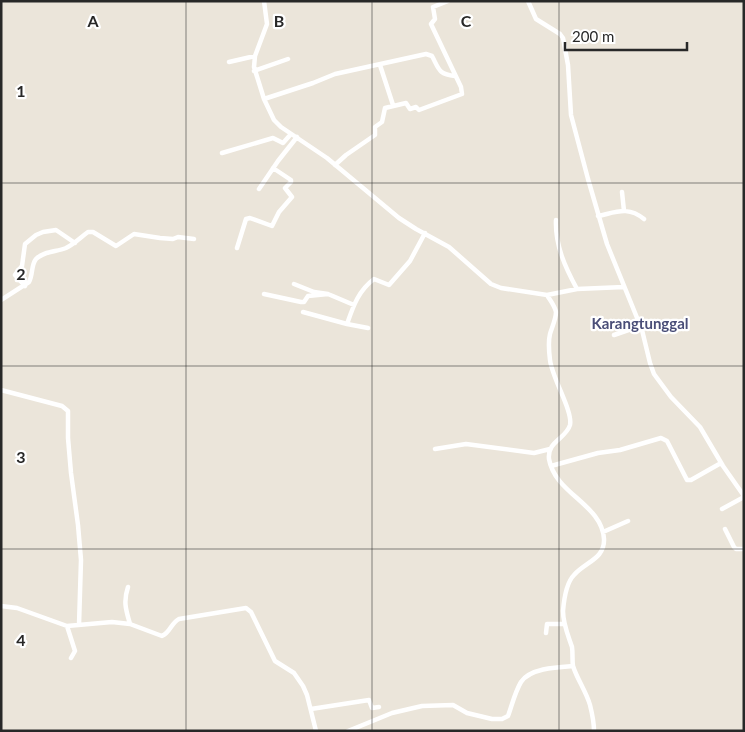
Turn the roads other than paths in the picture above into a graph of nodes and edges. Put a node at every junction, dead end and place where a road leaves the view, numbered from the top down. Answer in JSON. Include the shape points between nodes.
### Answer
{"nodes":[{"id":1,"x":264,"y":1,"type":"edge"},
{"id":2,"x":448,"y":1,"type":"edge"},
{"id":3,"x":528,"y":1,"type":"edge"},
{"id":4,"x":255,"y":56,"type":"junction"},
{"id":5,"x":288,"y":59,"type":"dead end"},
{"id":6,"x":229,"y":62,"type":"dead end"},
{"id":7,"x":380,"y":65,"type":"junction"},
{"id":8,"x":254,"y":71,"type":"junction"},
{"id":9,"x":455,"y":76,"type":"junction"},
{"id":10,"x":264,"y":99,"type":"junction"},
{"id":11,"x":393,"y":105,"type":"junction"},
{"id":12,"x":291,"y":134,"type":"junction"},
{"id":13,"x":297,"y":137,"type":"junction"},
{"id":14,"x":222,"y":153,"type":"dead end"},
{"id":15,"x":336,"y":166,"type":"junction"},
{"id":16,"x":273,"y":168,"type":"junction"},
{"id":17,"x":259,"y":189,"type":"dead end"},
{"id":18,"x":622,"y":192,"type":"dead end"},
{"id":19,"x":624,"y":211,"type":"junction"},
{"id":20,"x":598,"y":216,"type":"junction"},
{"id":21,"x":644,"y":219,"type":"dead end"},
{"id":22,"x":556,"y":220,"type":"dead end"},
{"id":23,"x":425,"y":233,"type":"junction"},
{"id":24,"x":194,"y":240,"type":"dead end"},
{"id":25,"x":75,"y":243,"type":"junction"},
{"id":26,"x":237,"y":248,"type":"dead end"},
{"id":27,"x":294,"y":284,"type":"dead end"},
{"id":28,"x":25,"y":286,"type":"junction"},
{"id":29,"x":624,"y":287,"type":"junction"},
{"id":30,"x":577,"y":289,"type":"junction"},
{"id":31,"x":264,"y":294,"type":"dead end"},
{"id":32,"x":328,"y":294,"type":"junction"},
{"id":33,"x":547,"y":295,"type":"junction"},
{"id":34,"x":1,"y":300,"type":"edge"},
{"id":35,"x":354,"y":305,"type":"junction"},
{"id":36,"x":303,"y":312,"type":"dead end"},
{"id":37,"x":346,"y":324,"type":"junction"},
{"id":38,"x":640,"y":326,"type":"junction"},
{"id":39,"x":368,"y":328,"type":"dead end"},
{"id":40,"x":614,"y":335,"type":"dead end"},
{"id":41,"x":1,"y":390,"type":"edge"},
{"id":42,"x":435,"y":449,"type":"dead end"},
{"id":43,"x":550,"y":449,"type":"junction"},
{"id":44,"x":721,"y":463,"type":"junction"},
{"id":45,"x":551,"y":466,"type":"junction"},
{"id":46,"x":744,"y":496,"type":"edge"},
{"id":47,"x":722,"y":509,"type":"dead end"},
{"id":48,"x":628,"y":521,"type":"dead end"},
{"id":49,"x":725,"y":529,"type":"dead end"},
{"id":50,"x":603,"y":532,"type":"junction"},
{"id":51,"x":744,"y":549,"type":"edge"},
{"id":52,"x":128,"y":587,"type":"dead end"},
{"id":53,"x":1,"y":606,"type":"edge"},
{"id":54,"x":79,"y":624,"type":"junction"},
{"id":55,"x":130,"y":624,"type":"junction"},
{"id":56,"x":564,"y":624,"type":"junction"},
{"id":57,"x":67,"y":626,"type":"junction"},
{"id":58,"x":546,"y":633,"type":"dead end"},
{"id":59,"x":71,"y":658,"type":"dead end"},
{"id":60,"x":573,"y":666,"type":"junction"},
{"id":61,"x":379,"y":707,"type":"dead end"},
{"id":62,"x":311,"y":709,"type":"junction"},
{"id":63,"x":316,"y":731,"type":"edge"},
{"id":64,"x":348,"y":731,"type":"edge"},
{"id":65,"x":594,"y":731,"type":"edge"}],
"edges":[{"from":1,"to":4,"type":"street","via":[[267,24]]},
{"from":2,"to":9,"type":"street","via":[[432,7],[435,19],[431,24]]},
{"from":3,"to":20,"type":"street","via":[[536,19],[563,38],[571,116]]},
{"from":4,"to":6,"type":"street"},
{"from":4,"to":8,"type":"street"},
{"from":5,"to":8,"type":"street"},
{"from":7,"to":9,"type":"street","via":[[428,54],[440,71]]},
{"from":7,"to":10,"type":"street","via":[[335,74]]},
{"from":7,"to":11,"type":"street"},
{"from":8,"to":10,"type":"street"},
{"from":9,"to":11,"type":"street","via":[[462,89],[461,94],[419,110],[416,107],[410,109],[406,103]]},
{"from":10,"to":12,"type":"street","via":[[274,120]]},
{"from":11,"to":15,"type":"street","via":[[385,108],[374,136]]},
{"from":12,"to":13,"type":"street"},
{"from":12,"to":14,"type":"street","via":[[283,143],[273,138]]},
{"from":13,"to":15,"type":"street"},
{"from":13,"to":16,"type":"street"},
{"from":15,"to":23,"type":"street","via":[[399,218]]},
{"from":16,"to":17,"type":"street"},
{"from":16,"to":26,"type":"street","via":[[291,180],[285,189],[292,198],[272,226],[246,219]]},
{"from":18,"to":19,"type":"street"},
{"from":19,"to":20,"type":"street"},
{"from":19,"to":21,"type":"street","via":[[636,212]]},
{"from":20,"to":29,"type":"street"},
{"from":22,"to":30,"type":"street","via":[[561,255]]},
{"from":23,"to":33,"type":"street","via":[[455,251],[491,284]]},
{"from":23,"to":35,"type":"street","via":[[407,265],[389,285],[373,280],[362,290]]},
{"from":24,"to":25,"type":"street","via":[[134,234],[116,246],[88,232]]},
{"from":25,"to":28,"type":"street","via":[[37,259],[32,277]]},
{"from":25,"to":28,"type":"street","via":[[54,229],[28,241],[22,266],[15,276]]},
{"from":27,"to":32,"type":"street"},
{"from":28,"to":34,"type":"street"},
{"from":29,"to":30,"type":"street"},
{"from":29,"to":38,"type":"street"},
{"from":30,"to":33,"type":"street"},
{"from":31,"to":32,"type":"street","via":[[302,302],[308,296]]},
{"from":32,"to":35,"type":"street"},
{"from":33,"to":43,"type":"street","via":[[556,312],[549,341],[550,361],[570,420],[566,431]]},
{"from":35,"to":37,"type":"street"},
{"from":36,"to":37,"type":"street"},
{"from":37,"to":39,"type":"street"},
{"from":38,"to":40,"type":"street"},
{"from":38,"to":44,"type":"street","via":[[654,374],[695,421]]},
{"from":41,"to":54,"type":"street","via":[[62,406],[68,411],[81,560]]},
{"from":42,"to":43,"type":"street","via":[[466,444],[534,452]]},
{"from":43,"to":45,"type":"street"},
{"from":44,"to":45,"type":"street","via":[[688,480],[668,441],[661,438]]},
{"from":44,"to":46,"type":"street"},
{"from":45,"to":50,"type":"street","via":[[568,491],[594,514]]},
{"from":46,"to":47,"type":"street"},
{"from":48,"to":50,"type":"street"},
{"from":49,"to":51,"type":"street","via":[[734,547]]},
{"from":50,"to":56,"type":"street","via":[[601,552],[569,583],[563,611]]},
{"from":52,"to":55,"type":"street","via":[[125,603]]},
{"from":53,"to":57,"type":"street","via":[[17,608]]},
{"from":54,"to":55,"type":"street"},
{"from":54,"to":57,"type":"street"},
{"from":55,"to":62,"type":"street","via":[[162,636],[179,619],[246,608],[275,661],[289,668],[300,682]]},
{"from":56,"to":58,"type":"street","via":[[547,624]]},
{"from":56,"to":60,"type":"street","via":[[572,648]]},
{"from":57,"to":59,"type":"street","via":[[75,651]]},
{"from":60,"to":64,"type":"street","via":[[538,672],[524,679],[508,716],[502,719],[473,715],[453,705],[432,705],[392,713]]},
{"from":60,"to":65,"type":"street","via":[[590,704]]},
{"from":61,"to":62,"type":"street","via":[[372,708],[368,700]]},
{"from":62,"to":63,"type":"street"}]}
